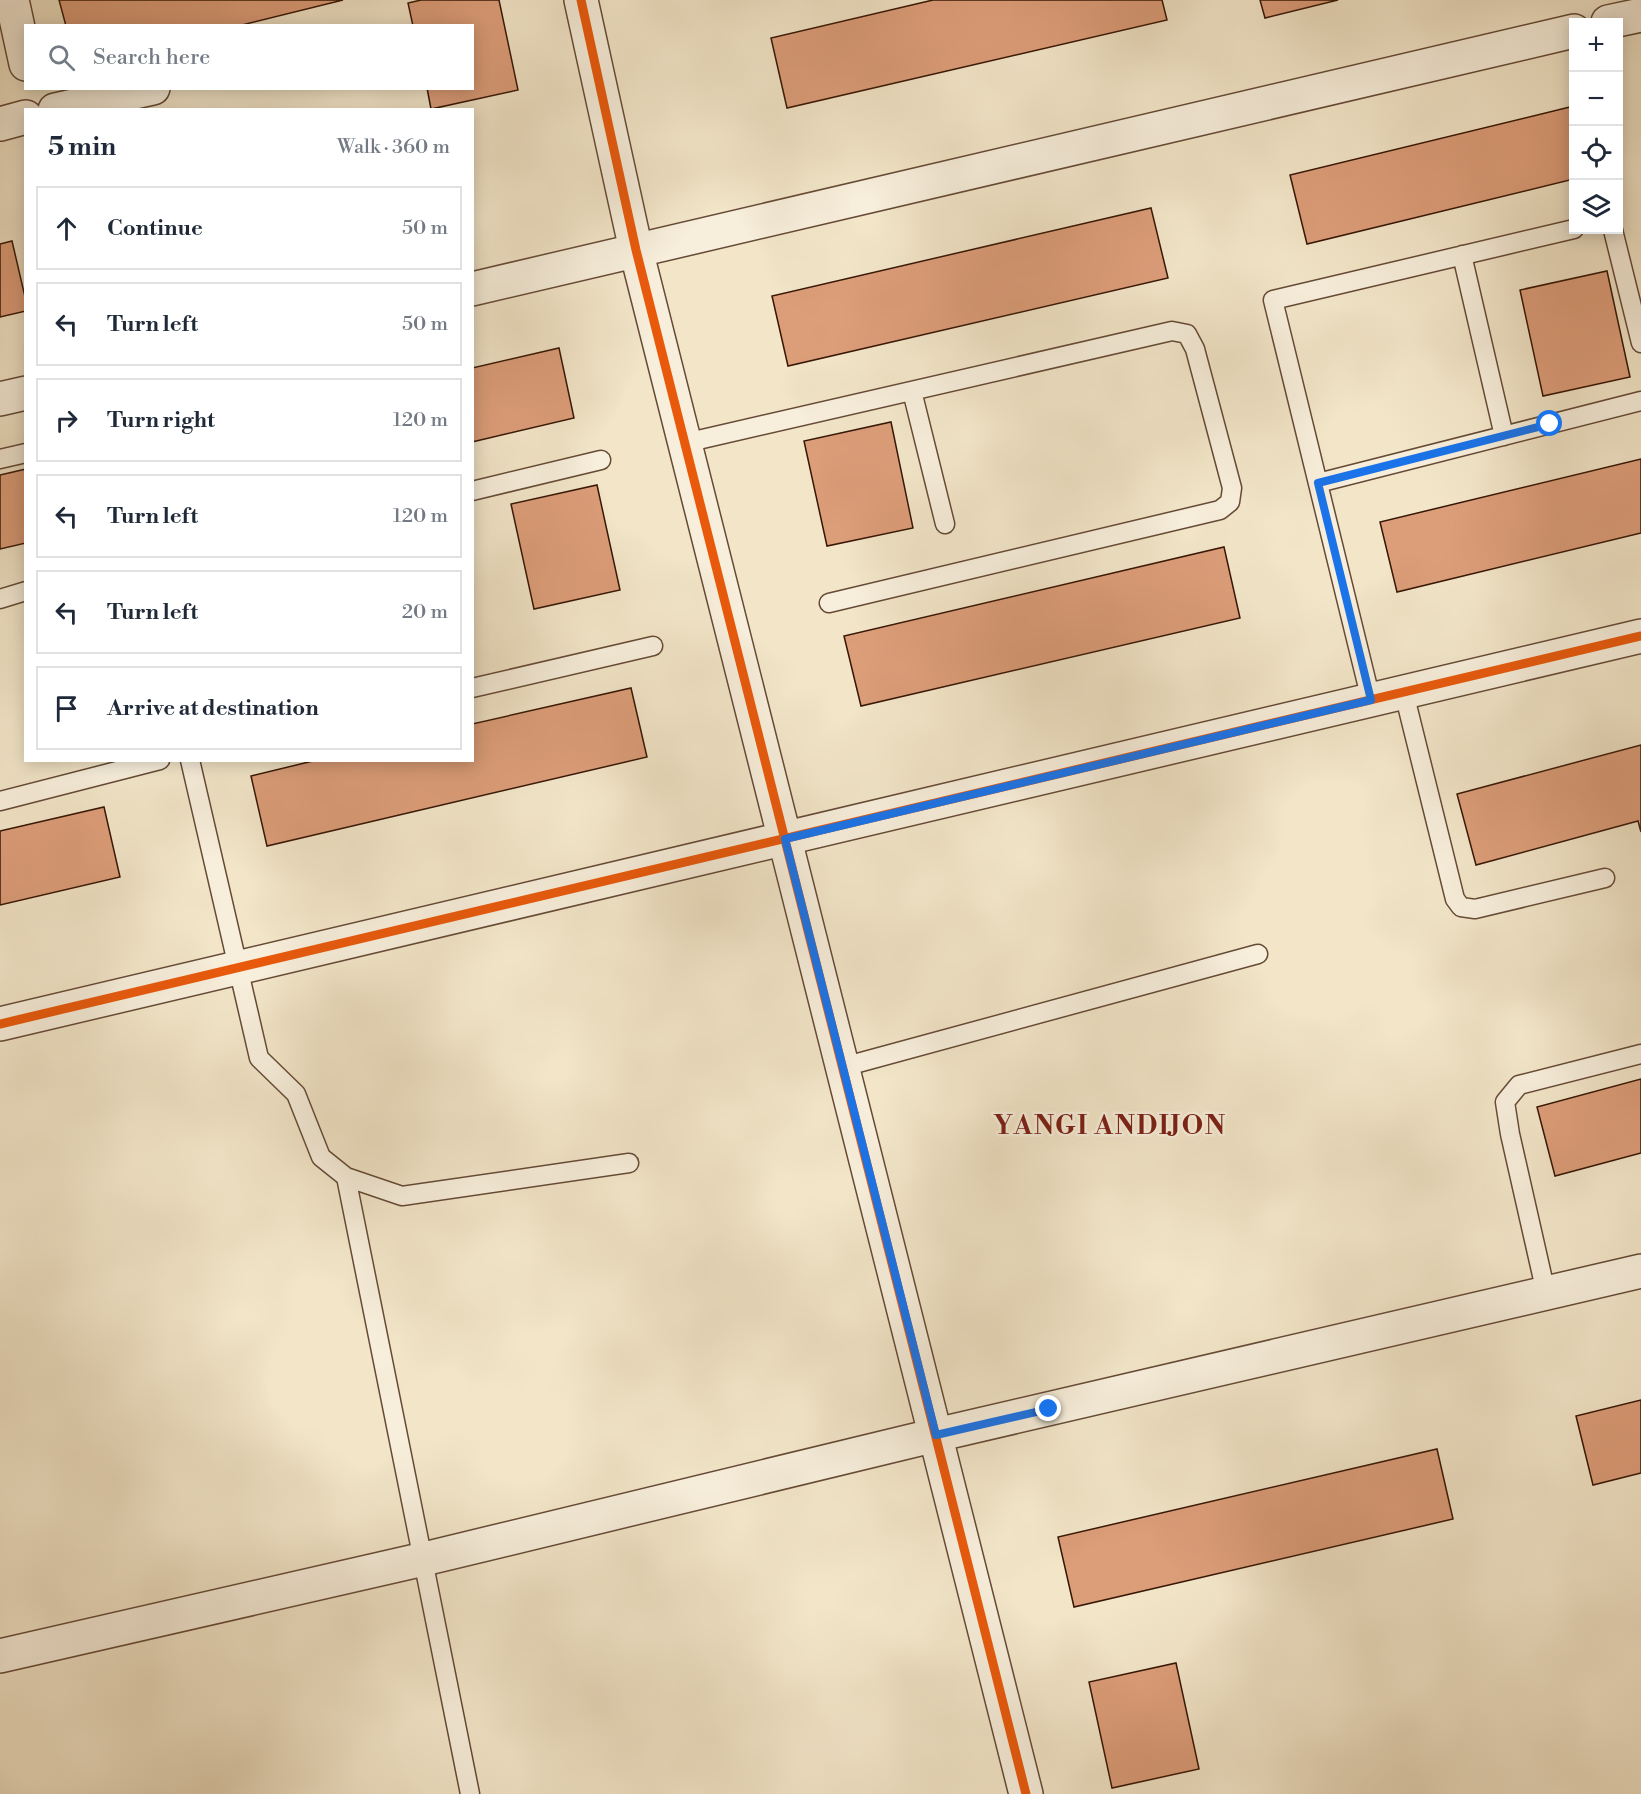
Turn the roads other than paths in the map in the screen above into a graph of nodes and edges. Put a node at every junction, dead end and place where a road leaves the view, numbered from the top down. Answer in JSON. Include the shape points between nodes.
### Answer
{"nodes":[{"id":1,"x":12,"y":0,"type":"edge"},
{"id":2,"x":581,"y":0,"type":"edge"},
{"id":3,"x":1641,"y":15,"type":"edge"},
{"id":4,"x":1623,"y":19,"type":"edge"},
{"id":5,"x":1569,"y":32,"type":"edge"},
{"id":6,"x":24,"y":55,"type":"edge"},
{"id":7,"x":30,"y":90,"type":"edge"},
{"id":8,"x":144,"y":90,"type":"edge"},
{"id":9,"x":35,"y":108,"type":"edge"},
{"id":10,"x":64,"y":108,"type":"edge"},
{"id":11,"x":24,"y":117,"type":"edge"},
{"id":12,"x":0,"y":123,"type":"edge"},
{"id":13,"x":1569,"y":230,"type":"edge"},
{"id":14,"x":1614,"y":234,"type":"edge"},
{"id":15,"x":636,"y":250,"type":"junction"},
{"id":16,"x":1462,"y":255,"type":"junction"},
{"id":17,"x":474,"y":289,"type":"edge"},
{"id":18,"x":1641,"y":343,"type":"edge"},
{"id":19,"x":912,"y":391,"type":"junction"},
{"id":20,"x":24,"y":393,"type":"edge"},
{"id":21,"x":0,"y":399,"type":"edge"},
{"id":22,"x":1641,"y":401,"type":"edge"},
{"id":23,"x":1504,"y":436,"type":"junction"},
{"id":24,"x":685,"y":443,"type":"junction"},
{"id":25,"x":24,"y":453,"type":"edge"},
{"id":26,"x":0,"y":459,"type":"edge"},
{"id":27,"x":601,"y":460,"type":"dead end"},
{"id":28,"x":1318,"y":483,"type":"junction"},
{"id":29,"x":474,"y":491,"type":"edge"},
{"id":30,"x":945,"y":524,"type":"dead end"},
{"id":31,"x":24,"y":592,"type":"edge"},
{"id":32,"x":0,"y":599,"type":"edge"},
{"id":33,"x":829,"y":603,"type":"dead end"},
{"id":34,"x":1641,"y":636,"type":"edge"},
{"id":35,"x":654,"y":646,"type":"dead end"},
{"id":36,"x":474,"y":688,"type":"edge"},
{"id":37,"x":1404,"y":693,"type":"junction"},
{"id":38,"x":1371,"y":700,"type":"junction"},
{"id":39,"x":152,"y":762,"type":"edge"},
{"id":40,"x":190,"y":762,"type":"edge"},
{"id":41,"x":0,"y":801,"type":"edge"},
{"id":42,"x":785,"y":839,"type":"junction"},
{"id":43,"x":1605,"y":878,"type":"dead end"},
{"id":44,"x":1258,"y":954,"type":"dead end"},
{"id":45,"x":239,"y":968,"type":"junction"},
{"id":46,"x":0,"y":1024,"type":"edge"},
{"id":47,"x":1641,"y":1054,"type":"edge"},
{"id":48,"x":843,"y":1067,"type":"junction"},
{"id":49,"x":629,"y":1163,"type":"dead end"},
{"id":50,"x":346,"y":1177,"type":"junction"},
{"id":51,"x":1641,"y":1271,"type":"edge"},
{"id":52,"x":1546,"y":1293,"type":"junction"},
{"id":53,"x":936,"y":1435,"type":"junction"},
{"id":54,"x":424,"y":1559,"type":"junction"},
{"id":55,"x":0,"y":1656,"type":"edge"},
{"id":56,"x":470,"y":1794,"type":"edge"},
{"id":57,"x":1026,"y":1794,"type":"edge"}],
"edges":[{"from":1,"to":6,"type":"street"},
{"from":2,"to":15,"type":"street"},
{"from":3,"to":4,"type":"street"},
{"from":5,"to":15,"type":"street"},
{"from":7,"to":9,"type":"street"},
{"from":8,"to":10,"type":"street"},
{"from":11,"to":12,"type":"street"},
{"from":13,"to":16,"type":"lane"},
{"from":14,"to":18,"type":"lane"},
{"from":15,"to":17,"type":"street"},
{"from":15,"to":24,"type":"street"},
{"from":16,"to":23,"type":"lane"},
{"from":16,"to":28,"type":"lane","via":[[1274,300]]},
{"from":19,"to":24,"type":"lane"},
{"from":19,"to":30,"type":"lane"},
{"from":19,"to":33,"type":"lane","via":[[1172,331],[1187,334],[1195,349],[1232,488],[1230,502],[1220,510]]},
{"from":20,"to":21,"type":"street"},
{"from":22,"to":23,"type":"lane"},
{"from":23,"to":28,"type":"lane"},
{"from":24,"to":42,"type":"street"},
{"from":25,"to":26,"type":"lane"},
{"from":27,"to":29,"type":"lane"},
{"from":28,"to":38,"type":"lane"},
{"from":31,"to":32,"type":"lane"},
{"from":34,"to":37,"type":"street"},
{"from":35,"to":36,"type":"lane"},
{"from":37,"to":38,"type":"street"},
{"from":37,"to":43,"type":"lane","via":[[1455,899],[1461,907],[1475,909]]},
{"from":38,"to":42,"type":"street"},
{"from":39,"to":41,"type":"lane"},
{"from":40,"to":45,"type":"lane"},
{"from":42,"to":45,"type":"street"},
{"from":42,"to":48,"type":"street"},
{"from":44,"to":48,"type":"lane"},
{"from":45,"to":46,"type":"street"},
{"from":45,"to":50,"type":"lane","via":[[259,1058],[296,1094],[321,1157]]},
{"from":47,"to":52,"type":"lane","via":[[1519,1085],[1505,1102]]},
{"from":48,"to":53,"type":"street"},
{"from":49,"to":50,"type":"lane","via":[[402,1196]]},
{"from":50,"to":54,"type":"lane"},
{"from":51,"to":52,"type":"street"},
{"from":52,"to":53,"type":"street"},
{"from":53,"to":54,"type":"street"},
{"from":53,"to":57,"type":"street"},
{"from":54,"to":55,"type":"street"},
{"from":54,"to":56,"type":"lane"}]}
